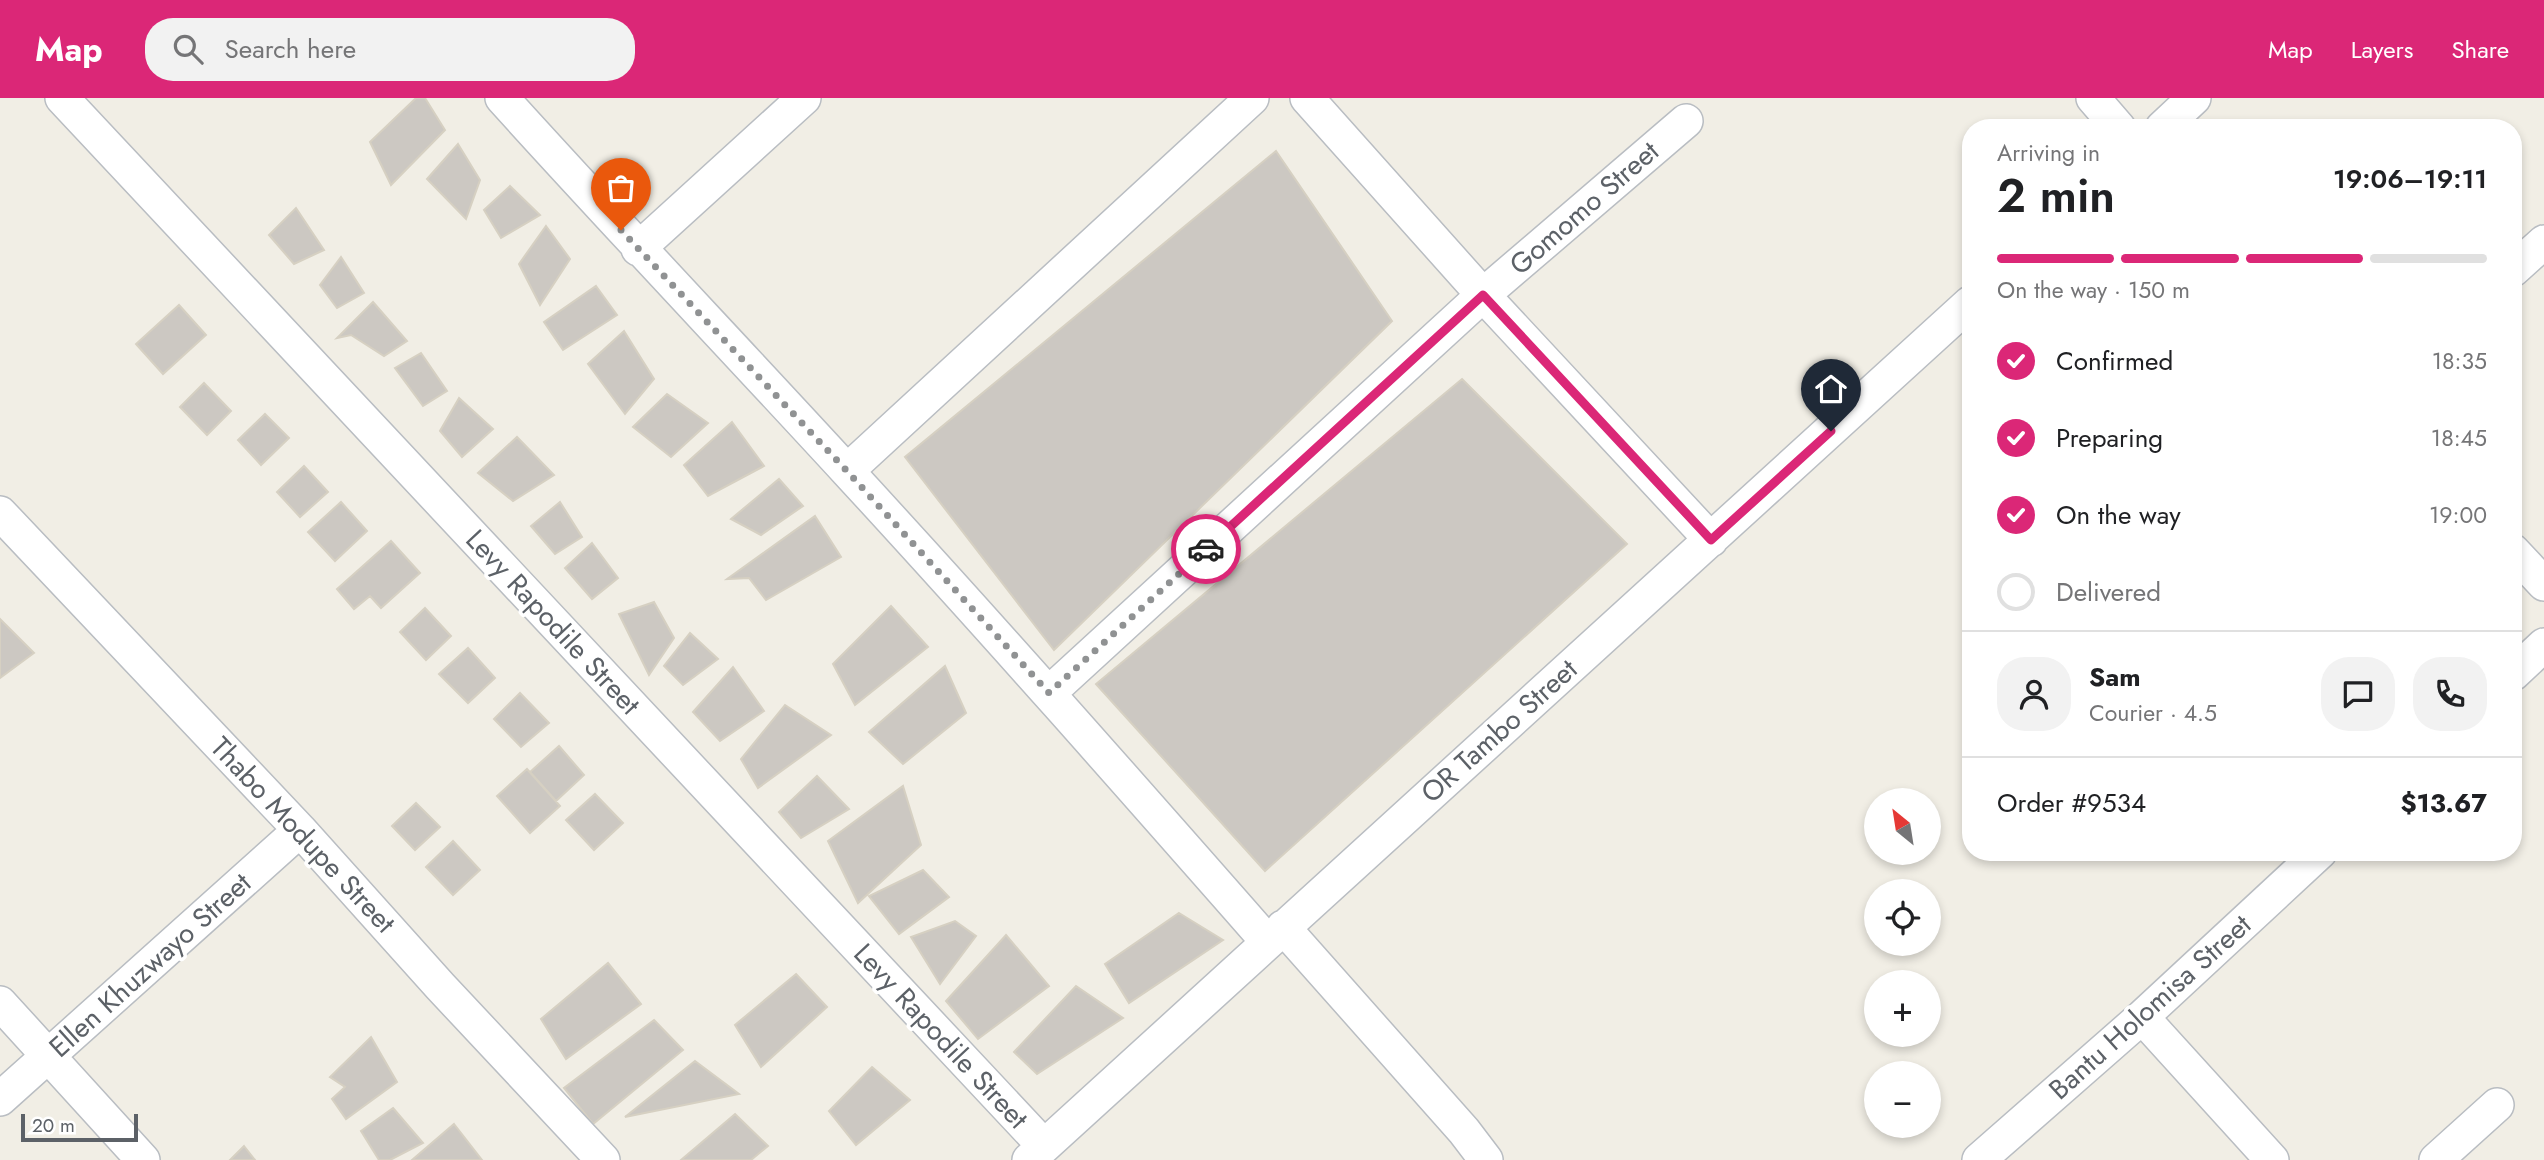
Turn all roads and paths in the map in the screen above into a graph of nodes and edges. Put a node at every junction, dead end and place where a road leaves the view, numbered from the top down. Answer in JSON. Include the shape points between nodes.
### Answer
{"nodes":[{"id":1,"x":62,"y":98,"type":"edge"},
{"id":2,"x":502,"y":98,"type":"edge"},
{"id":3,"x":804,"y":98,"type":"edge"},
{"id":4,"x":1252,"y":98,"type":"edge"},
{"id":5,"x":1307,"y":98,"type":"edge"},
{"id":6,"x":2093,"y":98,"type":"edge"},
{"id":7,"x":2194,"y":98,"type":"edge"},
{"id":8,"x":2111,"y":119,"type":"edge"},
{"id":9,"x":2172,"y":119,"type":"edge"},
{"id":10,"x":1686,"y":121,"type":"dead end"},
{"id":11,"x":2544,"y":242,"type":"edge"},
{"id":12,"x":638,"y":249,"type":"junction"},
{"id":13,"x":2522,"y":262,"type":"edge"},
{"id":14,"x":1483,"y":295,"type":"junction"},
{"id":15,"x":1962,"y":310,"type":"edge"},
{"id":16,"x":847,"y":471,"type":"junction"},
{"id":17,"x":0,"y":513,"type":"edge"},
{"id":18,"x":1711,"y":540,"type":"junction"},
{"id":19,"x":2522,"y":561,"type":"edge"},
{"id":20,"x":2544,"y":584,"type":"edge"},
{"id":21,"x":2544,"y":645,"type":"edge"},
{"id":22,"x":2522,"y":666,"type":"edge"},
{"id":23,"x":1049,"y":693,"type":"junction"},
{"id":24,"x":300,"y":830,"type":"junction"},
{"id":25,"x":2310,"y":861,"type":"edge"},
{"id":26,"x":1275,"y":934,"type":"junction"},
{"id":27,"x":0,"y":1003,"type":"edge"},
{"id":28,"x":2143,"y":1017,"type":"junction"},
{"id":29,"x":48,"y":1056,"type":"junction"},
{"id":30,"x":0,"y":1099,"type":"edge"},
{"id":31,"x":2497,"y":1105,"type":"dead end"},
{"id":32,"x":1036,"y":1153,"type":"edge"},
{"id":33,"x":143,"y":1160,"type":"edge"},
{"id":34,"x":603,"y":1160,"type":"edge"},
{"id":35,"x":1486,"y":1160,"type":"edge"},
{"id":36,"x":1979,"y":1160,"type":"edge"},
{"id":37,"x":2272,"y":1160,"type":"edge"},
{"id":38,"x":2436,"y":1160,"type":"edge"}],
"edges":[{"from":1,"to":32,"type":"street","name":"Levy Rapodile Street"},
{"from":2,"to":12,"type":"street"},
{"from":3,"to":12,"type":"street"},
{"from":4,"to":16,"type":"street"},
{"from":5,"to":14,"type":"street"},
{"from":6,"to":8,"type":"street"},
{"from":7,"to":9,"type":"street"},
{"from":10,"to":14,"type":"street","name":"Gomomo Street"},
{"from":11,"to":13,"type":"street"},
{"from":12,"to":16,"type":"street"},
{"from":14,"to":18,"type":"street"},
{"from":14,"to":23,"type":"street","name":"Gomomo Street"},
{"from":15,"to":18,"type":"street","name":"OR Tambo Street"},
{"from":16,"to":23,"type":"street"},
{"from":17,"to":24,"type":"street","name":"Thabo Modupe Street"},
{"from":18,"to":26,"type":"street","name":"OR Tambo Street"},
{"from":19,"to":20,"type":"street"},
{"from":21,"to":22,"type":"street"},
{"from":23,"to":26,"type":"street"},
{"from":24,"to":29,"type":"street","name":"Ellen Khuzwayo Street"},
{"from":24,"to":34,"type":"street","name":"Thabo Modupe Street"},
{"from":25,"to":28,"type":"street","name":"Bantu Holomisa Street"},
{"from":26,"to":32,"type":"street","name":"OR Tambo Street"},
{"from":26,"to":35,"type":"street","via":[[1464,1131]]},
{"from":27,"to":29,"type":"street"},
{"from":28,"to":36,"type":"street","name":"Bantu Holomisa Street"},
{"from":28,"to":37,"type":"street"},
{"from":29,"to":30,"type":"street","name":"Ellen Khuzwayo Street"},
{"from":29,"to":33,"type":"street"},
{"from":31,"to":38,"type":"street"}]}
